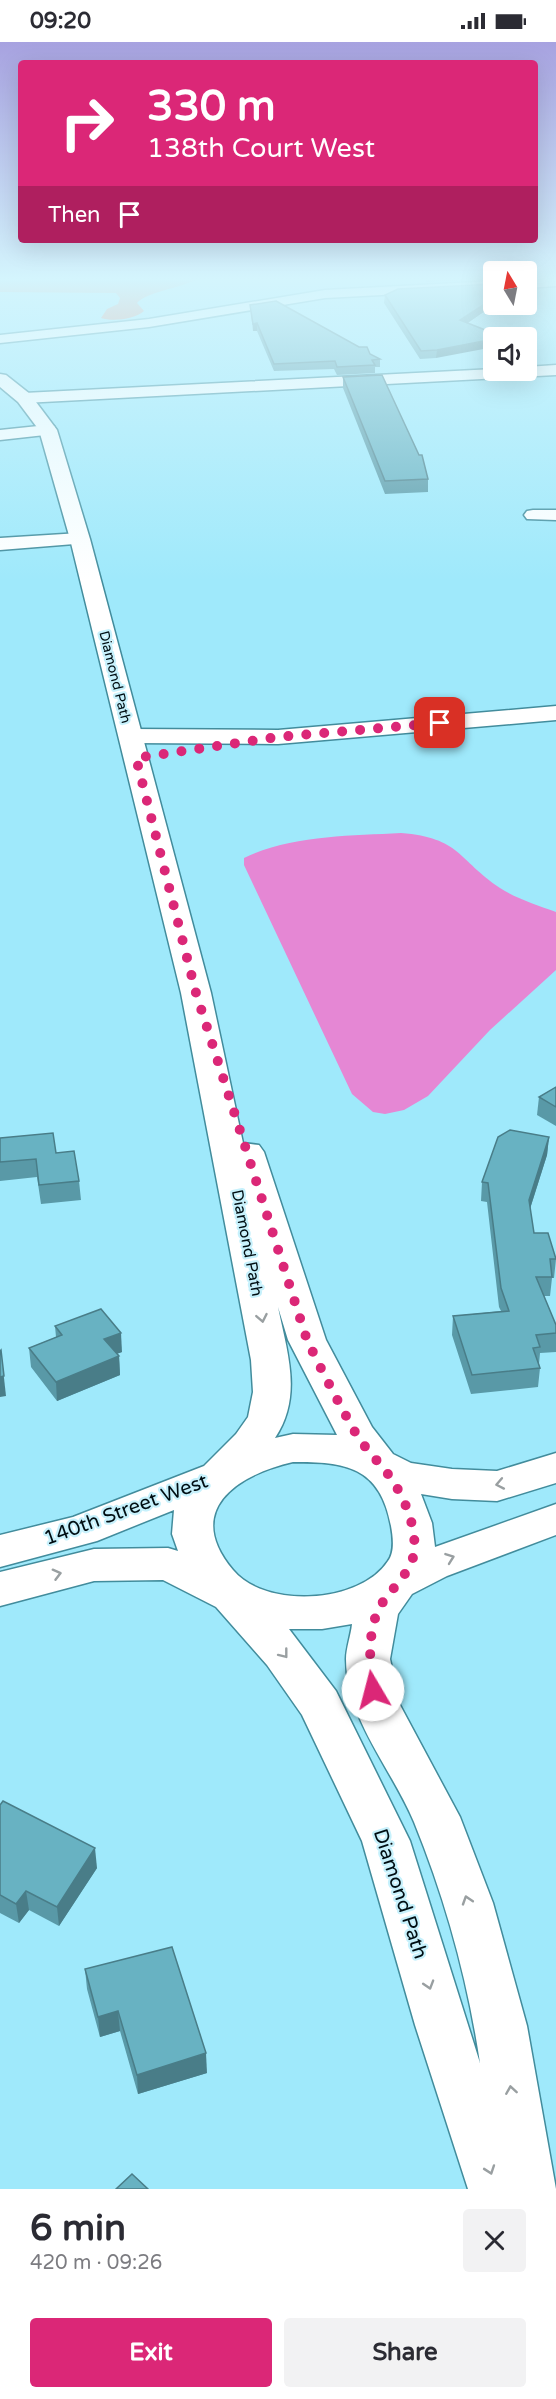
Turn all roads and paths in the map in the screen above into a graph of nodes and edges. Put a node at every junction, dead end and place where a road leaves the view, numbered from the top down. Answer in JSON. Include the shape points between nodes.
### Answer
{"nodes":[{"id":1,"x":2,"y":380,"type":"edge"},
{"id":2,"x":362,"y":380,"type":"edge"},
{"id":3,"x":24,"y":398,"type":"junction"},
{"id":4,"x":48,"y":430,"type":"junction"},
{"id":5,"x":0,"y":435,"type":"edge"},
{"id":6,"x":533,"y":515,"type":"dead end"},
{"id":7,"x":556,"y":515,"type":"edge"},
{"id":8,"x":80,"y":538,"type":"junction"},
{"id":9,"x":0,"y":544,"type":"edge"},
{"id":10,"x":556,"y":713,"type":"edge"},
{"id":11,"x":133,"y":747,"type":"junction"},
{"id":12,"x":196,"y":993,"type":"junction"},
{"id":13,"x":379,"y":1464,"type":"junction"},
{"id":14,"x":556,"y":1467,"type":"edge"},
{"id":15,"x":218,"y":1476,"type":"junction"},
{"id":16,"x":556,"y":1519,"type":"edge"},
{"id":17,"x":0,"y":1551,"type":"edge"},
{"id":18,"x":397,"y":1582,"type":"junction"},
{"id":19,"x":0,"y":1589,"type":"edge"},
{"id":20,"x":231,"y":1595,"type":"junction"},
{"id":21,"x":496,"y":2189,"type":"edge"},
{"id":22,"x":528,"y":2189,"type":"edge"}],
"edges":[{"from":1,"to":3,"type":"street","name":"Diamond Path"},
{"from":2,"to":3,"type":"street"},
{"from":3,"to":4,"type":"street","name":"Diamond Path"},
{"from":4,"to":5,"type":"street"},
{"from":4,"to":8,"type":"street","name":"Diamond Path"},
{"from":6,"to":7,"type":"street"},
{"from":8,"to":9,"type":"street"},
{"from":8,"to":11,"type":"street","name":"Diamond Path"},
{"from":10,"to":11,"type":"street"},
{"from":11,"to":12,"type":"street","name":"Diamond Path"},
{"from":12,"to":13,"type":"street","name":"Diamond Path","via":[[307,1340],[357,1436]]},
{"from":12,"to":15,"type":"street","name":"Diamond Path","one_way":true,"via":[[270,1360],[272,1392],[267,1419],[250,1444]]},
{"from":14,"to":13,"type":"street","one_way":true,"via":[[497,1486],[402,1476]]},
{"from":13,"to":15,"type":"street","name":"Diamond Path","via":[[348,1451],[293,1448],[253,1458]]},
{"from":13,"to":18,"type":"street","name":"Diamond Path","via":[[403,1499],[414,1539],[412,1561]]},
{"from":15,"to":17,"type":"street","name":"140th Street West","via":[[82,1530]]},
{"from":15,"to":20,"type":"street","name":"Diamond Path","via":[[194,1506],[192,1531],[209,1571]]},
{"from":18,"to":16,"type":"street","one_way":true},
{"from":18,"to":20,"type":"street","name":"Diamond Path","via":[[355,1607],[316,1614],[264,1609]]},
{"from":22,"to":18,"type":"street","name":"Diamond Path","one_way":true,"via":[[501,2026],[468,1903],[436,1817],[377,1706],[373,1690],[369,1659],[376,1614]]},
{"from":19,"to":20,"type":"street","name":"140th Street West","one_way":true,"via":[[94,1564],[146,1563],[168,1564]]},
{"from":20,"to":21,"type":"street","name":"Diamond Path","one_way":true,"via":[[283,1652],[320,1704],[386,1841],[441,2025]]}]}
